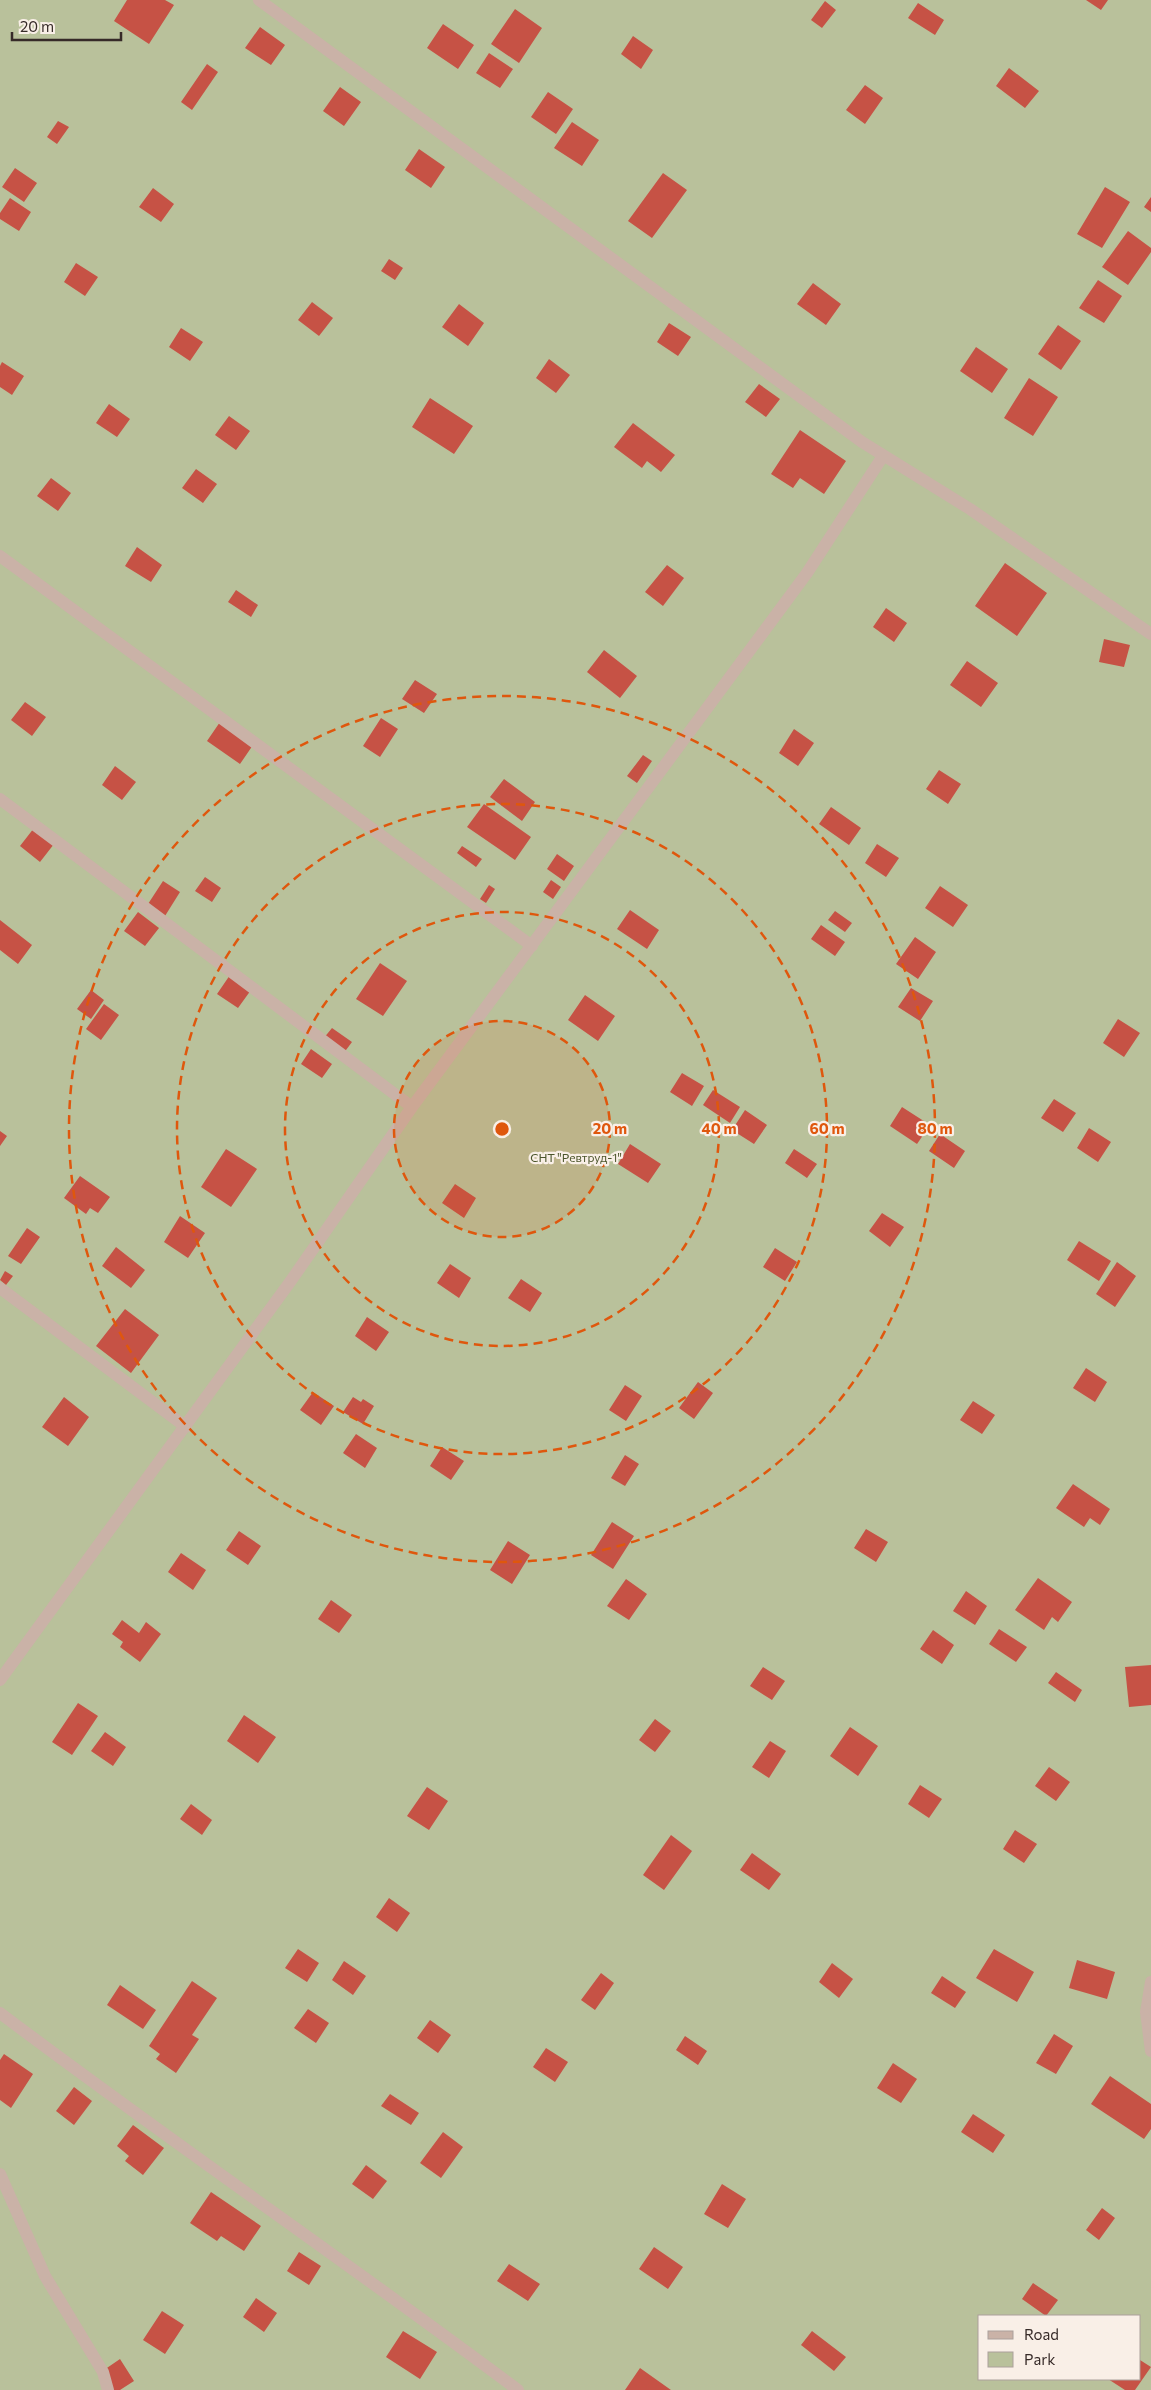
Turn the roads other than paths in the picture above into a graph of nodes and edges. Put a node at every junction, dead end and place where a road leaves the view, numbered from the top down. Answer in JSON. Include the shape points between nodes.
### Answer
{"nodes":[{"id":1,"x":259,"y":0,"type":"edge"},
{"id":2,"x":883,"y":456,"type":"junction"},
{"id":3,"x":0,"y":556,"type":"edge"},
{"id":4,"x":1151,"y":634,"type":"edge"},
{"id":5,"x":0,"y":799,"type":"edge"},
{"id":6,"x":532,"y":946,"type":"junction"},
{"id":7,"x":412,"y":1107,"type":"junction"},
{"id":8,"x":0,"y":1288,"type":"edge"},
{"id":9,"x":186,"y":1427,"type":"junction"},
{"id":10,"x":0,"y":1680,"type":"edge"},
{"id":11,"x":1151,"y":1982,"type":"edge"},
{"id":12,"x":0,"y":2013,"type":"edge"},
{"id":13,"x":1151,"y":2051,"type":"edge"},
{"id":14,"x":0,"y":2174,"type":"edge"},
{"id":15,"x":108,"y":2390,"type":"edge"},
{"id":16,"x":518,"y":2390,"type":"edge"}],
"edges":[{"from":1,"to":2,"type":"street"},
{"from":2,"to":4,"type":"street","via":[[970,509]]},
{"from":2,"to":6,"type":"street","via":[[807,573]]},
{"from":3,"to":6,"type":"street"},
{"from":5,"to":7,"type":"street"},
{"from":6,"to":7,"type":"street"},
{"from":7,"to":9,"type":"street"},
{"from":8,"to":9,"type":"street"},
{"from":9,"to":10,"type":"street"},
{"from":11,"to":13,"type":"street","via":[[1146,2012]]},
{"from":12,"to":16,"type":"street","via":[[129,2110]]},
{"from":14,"to":15,"type":"street","via":[[45,2276],[103,2372]]}]}
